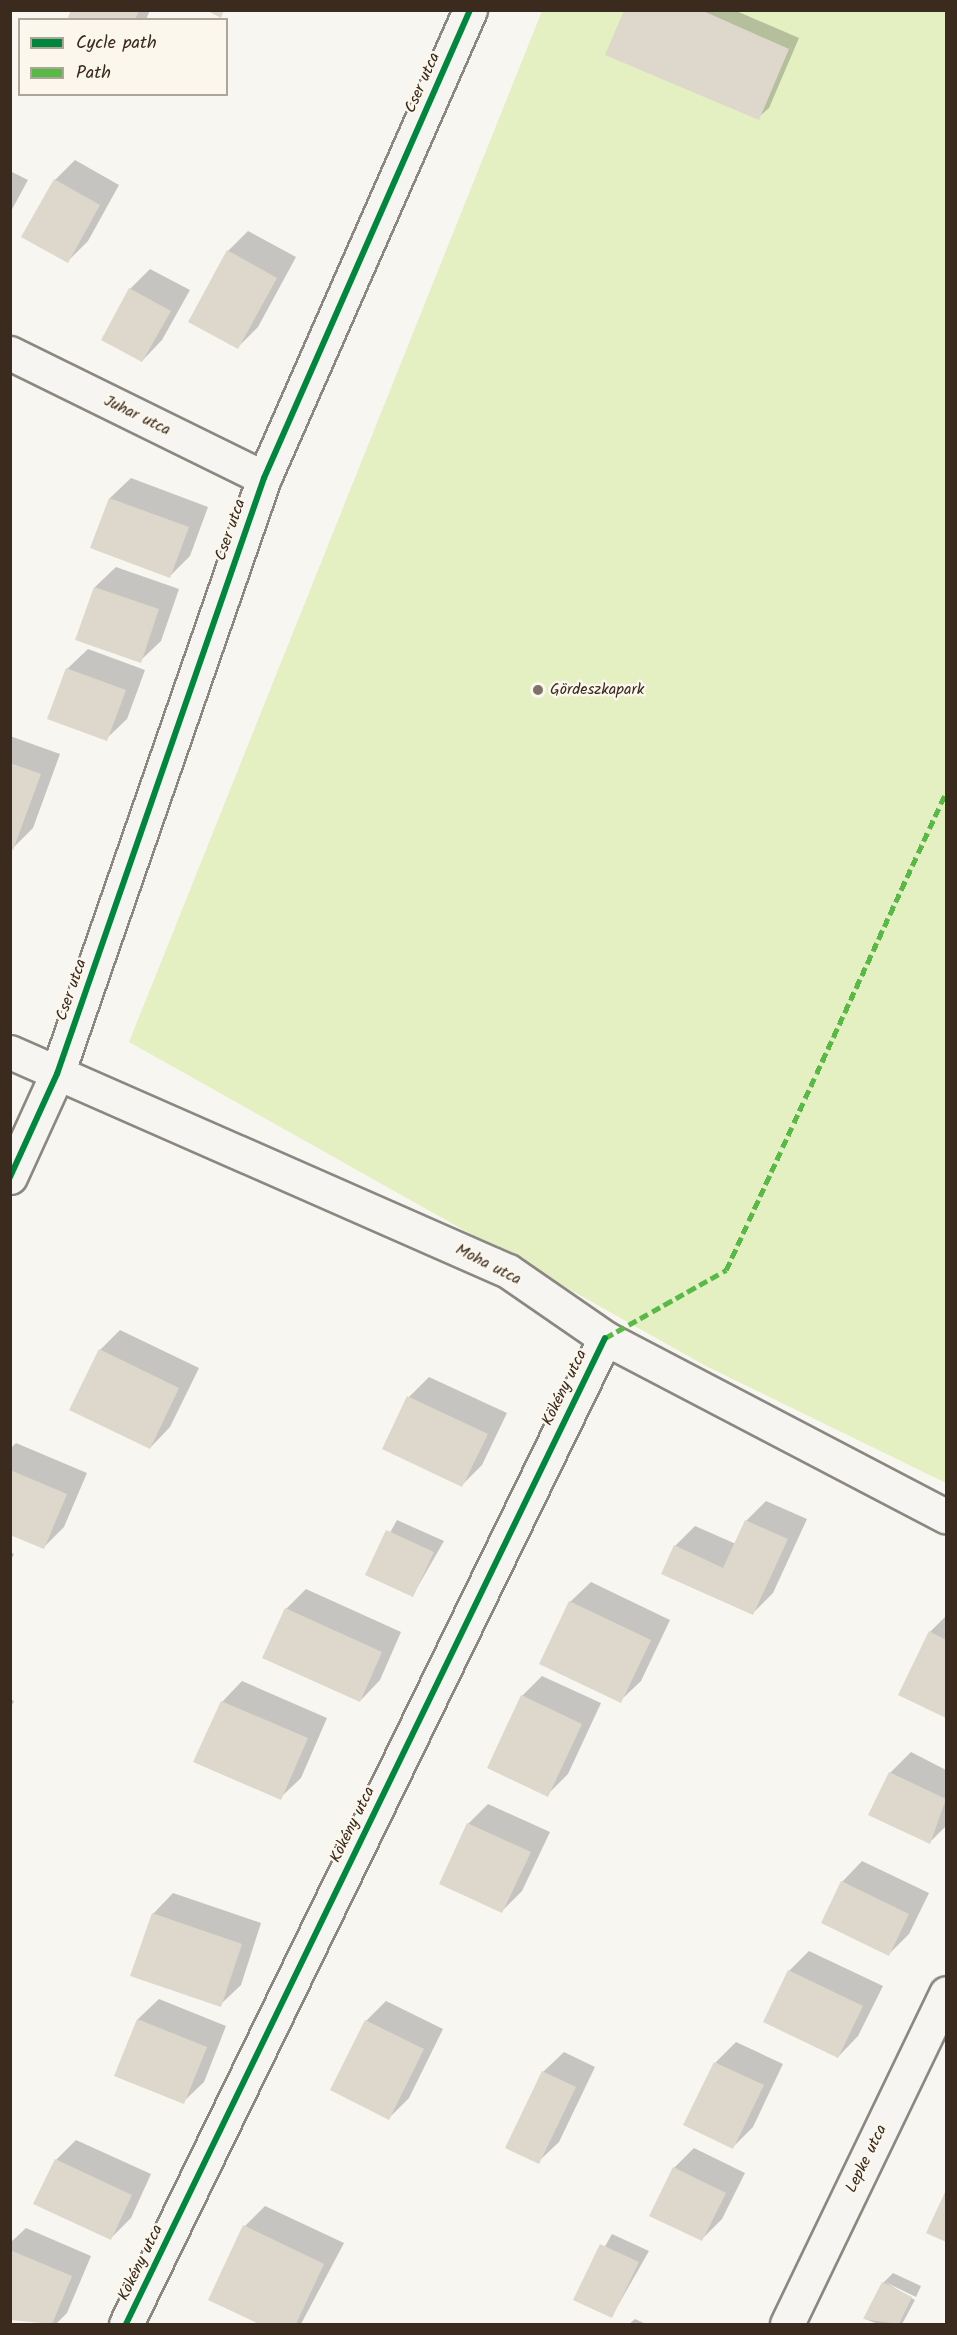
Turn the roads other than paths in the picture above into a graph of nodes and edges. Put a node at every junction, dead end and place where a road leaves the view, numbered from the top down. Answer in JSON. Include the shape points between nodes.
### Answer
{"nodes":[{"id":1,"x":464,"y":13,"type":"edge"},
{"id":2,"x":10,"y":353,"type":"edge"},
{"id":3,"x":264,"y":478,"type":"junction"},
{"id":4,"x":10,"y":1052,"type":"edge"},
{"id":5,"x":57,"y":1074,"type":"junction"},
{"id":6,"x":10,"y":1177,"type":"edge"},
{"id":7,"x":605,"y":1338,"type":"junction"},
{"id":8,"x":946,"y":1516,"type":"edge"},
{"id":9,"x":946,"y":1993,"type":"edge"},
{"id":10,"x":126,"y":2325,"type":"edge"},
{"id":11,"x":787,"y":2325,"type":"edge"}],
"edges":[{"from":1,"to":3,"type":"street","name":"Cser utca"},
{"from":2,"to":3,"type":"street","name":"Juhar utca"},
{"from":3,"to":5,"type":"street","name":"Cser utca"},
{"from":4,"to":5,"type":"street","name":"Moha utca"},
{"from":5,"to":6,"type":"street","name":"Cser utca"},
{"from":5,"to":7,"type":"street","name":"Moha utca","via":[[508,1271]]},
{"from":7,"to":8,"type":"street","name":"Moha utca"},
{"from":7,"to":10,"type":"street","name":"Kökény utca"},
{"from":9,"to":11,"type":"street","name":"Lepke utca"}]}
